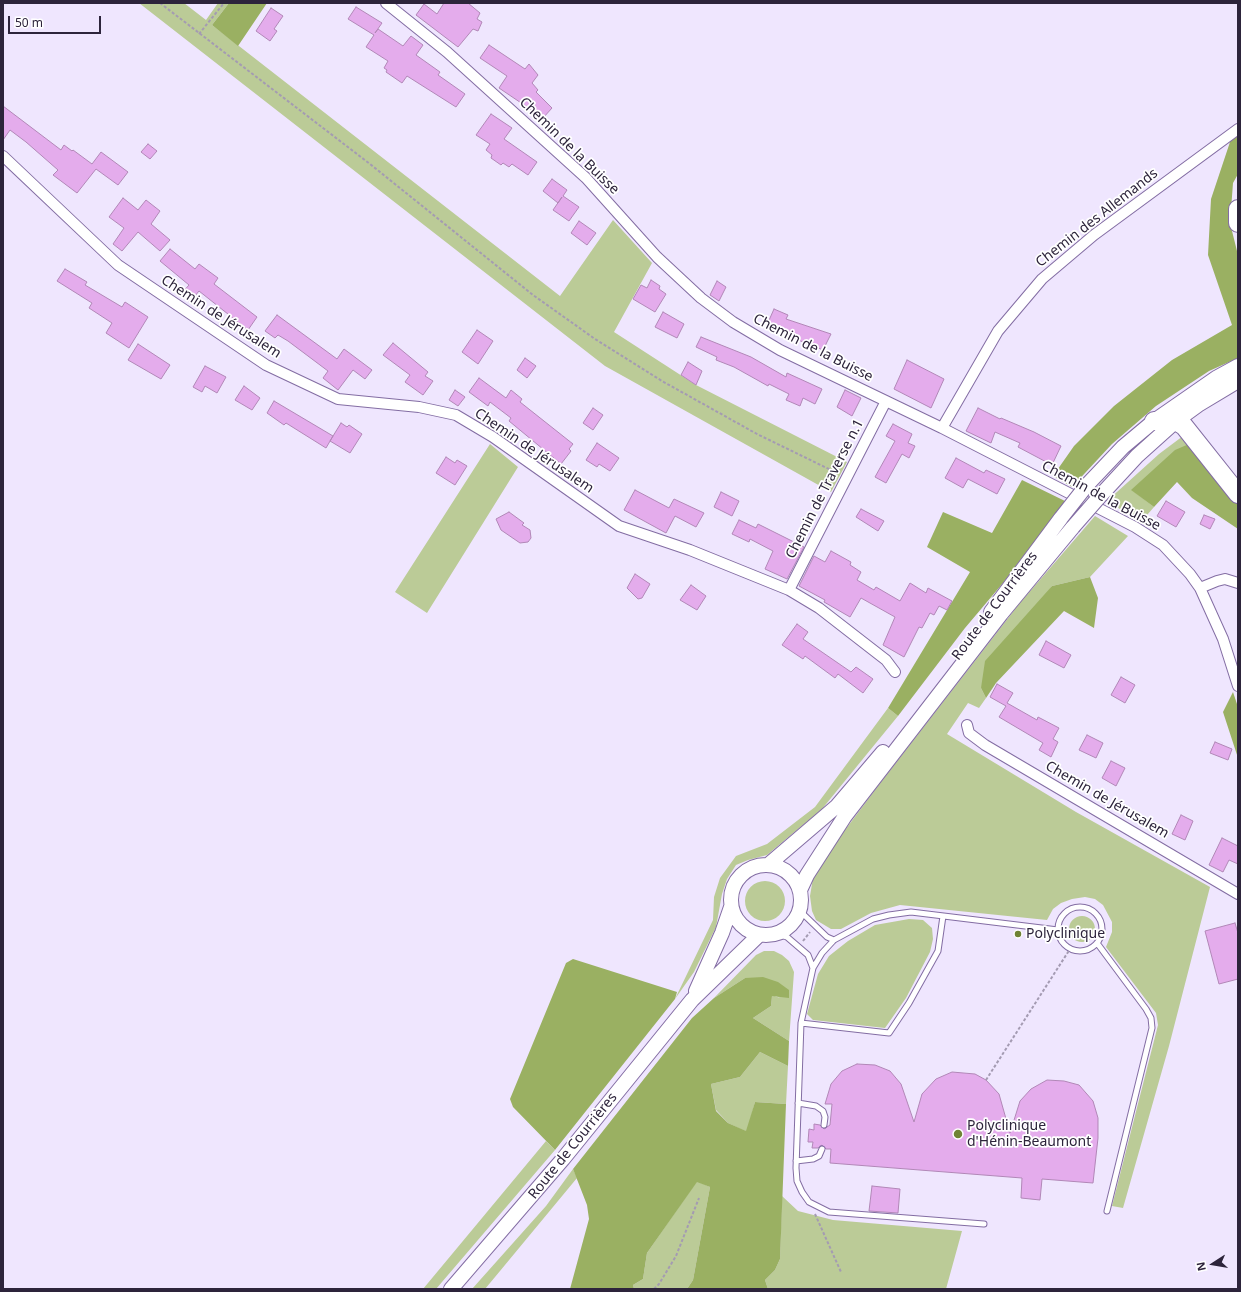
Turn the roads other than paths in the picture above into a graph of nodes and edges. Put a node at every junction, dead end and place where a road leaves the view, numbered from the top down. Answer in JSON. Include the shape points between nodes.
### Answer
{"nodes":[{"id":1,"x":386,"y":3,"type":"edge"},
{"id":2,"x":1238,"y":129,"type":"edge"},
{"id":3,"x":3,"y":156,"type":"edge"},
{"id":4,"x":1238,"y":209,"type":"edge"},
{"id":5,"x":1238,"y":223,"type":"edge"},
{"id":6,"x":1238,"y":366,"type":"edge"},
{"id":7,"x":1238,"y":381,"type":"edge"},
{"id":8,"x":886,"y":401,"type":"junction"},
{"id":9,"x":1154,"y":421,"type":"junction"},
{"id":10,"x":1176,"y":421,"type":"junction"},
{"id":11,"x":942,"y":428,"type":"junction"},
{"id":12,"x":1238,"y":494,"type":"edge"},
{"id":13,"x":1238,"y":583,"type":"edge"},
{"id":14,"x":1200,"y":588,"type":"junction"},
{"id":15,"x":789,"y":590,"type":"junction"},
{"id":16,"x":895,"y":672,"type":"dead end"},
{"id":17,"x":1238,"y":686,"type":"edge"},
{"id":18,"x":967,"y":725,"type":"dead end"},
{"id":19,"x":768,"y":865,"type":"junction"},
{"id":20,"x":800,"y":890,"type":"junction"},
{"id":21,"x":1238,"y":894,"type":"edge"},
{"id":22,"x":731,"y":907,"type":"junction"},
{"id":23,"x":800,"y":911,"type":"junction"},
{"id":24,"x":943,"y":916,"type":"junction"},
{"id":25,"x":1058,"y":930,"type":"junction"},
{"id":26,"x":777,"y":934,"type":"junction"},
{"id":27,"x":759,"y":935,"type":"junction"},
{"id":28,"x":834,"y":940,"type":"junction"},
{"id":29,"x":1097,"y":943,"type":"junction"},
{"id":30,"x":813,"y":968,"type":"junction"},
{"id":31,"x":692,"y":1000,"type":"junction"},
{"id":32,"x":801,"y":1023,"type":"junction"},
{"id":33,"x":798,"y":1103,"type":"junction"},
{"id":34,"x":824,"y":1125,"type":"dead end"},
{"id":35,"x":822,"y":1149,"type":"dead end"},
{"id":36,"x":796,"y":1161,"type":"junction"},
{"id":37,"x":1107,"y":1211,"type":"dead end"},
{"id":38,"x":984,"y":1224,"type":"dead end"},
{"id":39,"x":451,"y":1289,"type":"edge"}],
"edges":[{"from":1,"to":8,"type":"street","name":"Chemin de la Buisse","via":[[447,52],[586,178],[657,257],[701,298],[733,322],[780,350]]},
{"from":2,"to":11,"type":"street","name":"Chemin des Allemands","via":[[1094,234],[1042,279],[998,331]]},
{"from":3,"to":15,"type":"street","name":"Chemin de Jérusalem","via":[[118,265],[266,365],[338,399],[419,407],[456,415],[493,437],[619,526],[690,550]]},
{"from":4,"to":5,"type":"highway"},
{"from":6,"to":9,"type":"main road","name":"Route de Courrières"},
{"from":7,"to":10,"type":"main road","name":"Route de Courrières"},
{"from":8,"to":11,"type":"street","name":"Chemin de la Buisse"},
{"from":8,"to":15,"type":"street","name":"Chemin de Traverse n.1"},
{"from":9,"to":10,"type":"highway"},
{"from":9,"to":19,"type":"main road","name":"Route de Courrières","bridge":true,"via":[[1123,447],[1087,485],[870,767],[837,806]]},
{"from":10,"to":12,"type":"highway","via":[[1184,426]]},
{"from":10,"to":20,"type":"main road","name":"Route de Courrières","bridge":true,"via":[[1137,456],[1101,494],[1001,614],[845,816]]},
{"from":11,"to":14,"type":"street","name":"Chemin de la Buisse","via":[[1148,535],[1178,560]]},
{"from":13,"to":14,"type":"street","via":[[1225,579]]},
{"from":14,"to":17,"type":"street","name":"Chemin de la Buisse","via":[[1223,639]]},
{"from":15,"to":16,"type":"street","name":"Chemin de Jérusalem","via":[[819,608],[862,641],[886,660]]},
{"from":18,"to":21,"type":"street","name":"Chemin de Jérusalem","via":[[969,733],[985,745]]},
{"from":19,"to":20,"type":"main road","via":[[779,867],[788,873]]},
{"from":19,"to":22,"type":"main road","via":[[747,870],[738,878],[730,898]]},
{"from":20,"to":23,"type":"main road"},
{"from":22,"to":27,"type":"main road","via":[[743,928]]},
{"from":22,"to":31,"type":"main road","name":"Route de Courrières"},
{"from":23,"to":26,"type":"main road","via":[[787,929]]},
{"from":23,"to":28,"type":"lane","via":[[827,937]]},
{"from":24,"to":25,"type":"lane"},
{"from":24,"to":28,"type":"lane","via":[[911,912],[889,915],[873,919]]},
{"from":24,"to":32,"type":"lane","via":[[938,951],[889,1033]]},
{"from":25,"to":29,"type":"lane","via":[[1060,938],[1070,949],[1085,951]]},
{"from":25,"to":29,"type":"lane","via":[[1062,917],[1067,912],[1073,908],[1087,908],[1093,911],[1101,923],[1102,930]]},
{"from":26,"to":27,"type":"main road"},
{"from":26,"to":30,"type":"lane","via":[[787,937],[808,955]]},
{"from":27,"to":31,"type":"main road","name":"Route de Courrières"},
{"from":28,"to":30,"type":"lane"},
{"from":29,"to":37,"type":"lane","via":[[1146,1009],[1151,1018],[1152,1028]]},
{"from":30,"to":32,"type":"lane"},
{"from":31,"to":39,"type":"main road","name":"Route de Courrières","via":[[564,1159]]},
{"from":32,"to":33,"type":"lane"},
{"from":33,"to":34,"type":"lane","via":[[816,1106],[823,1111]]},
{"from":33,"to":36,"type":"lane"},
{"from":35,"to":36,"type":"lane","via":[[819,1156],[813,1159]]},
{"from":36,"to":38,"type":"lane","via":[[797,1181],[802,1192],[809,1202],[829,1212]]}]}
